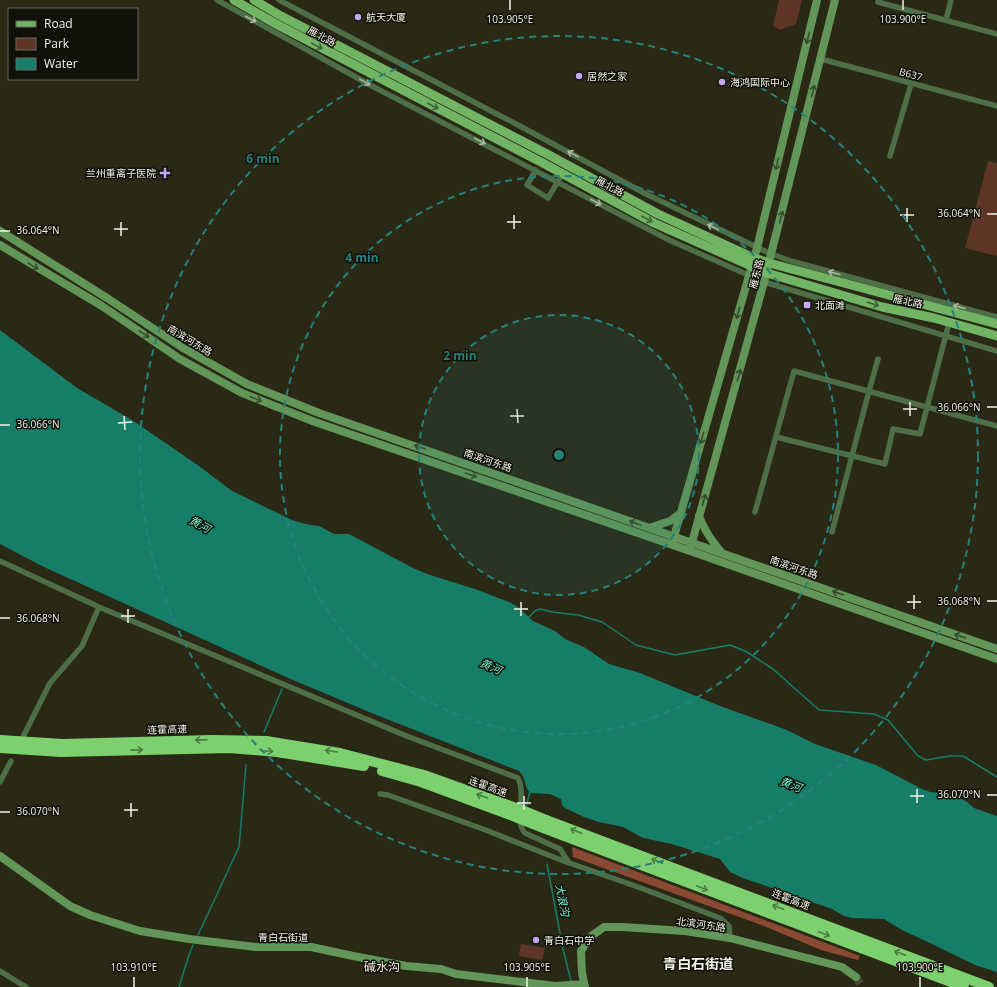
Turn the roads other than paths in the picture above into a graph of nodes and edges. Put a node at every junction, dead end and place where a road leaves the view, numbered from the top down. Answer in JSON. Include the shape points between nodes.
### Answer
{"nodes":[{"id":1,"x":217,"y":0,"type":"edge"},
{"id":2,"x":234,"y":0,"type":"edge"},
{"id":3,"x":254,"y":0,"type":"edge"},
{"id":4,"x":279,"y":0,"type":"edge"},
{"id":5,"x":817,"y":0,"type":"edge"},
{"id":6,"x":835,"y":0,"type":"edge"},
{"id":7,"x":951,"y":0,"type":"edge"},
{"id":8,"x":878,"y":2,"type":"dead end"},
{"id":9,"x":946,"y":20,"type":"junction"},
{"id":10,"x":997,"y":34,"type":"edge"},
{"id":11,"x":820,"y":59,"type":"junction"},
{"id":12,"x":911,"y":84,"type":"junction"},
{"id":13,"x":997,"y":106,"type":"edge"},
{"id":14,"x":890,"y":156,"type":"dead end"},
{"id":15,"x":536,"y":170,"type":"junction"},
{"id":16,"x":563,"y":173,"type":"junction"},
{"id":17,"x":558,"y":182,"type":"junction"},
{"id":18,"x":0,"y":231,"type":"edge"},
{"id":19,"x":0,"y":245,"type":"edge"},
{"id":20,"x":757,"y":248,"type":"junction"},
{"id":21,"x":770,"y":259,"type":"junction"},
{"id":22,"x":752,"y":262,"type":"junction"},
{"id":23,"x":748,"y":275,"type":"junction"},
{"id":24,"x":765,"y":278,"type":"junction"},
{"id":25,"x":997,"y":317,"type":"edge"},
{"id":26,"x":950,"y":323,"type":"junction"},
{"id":27,"x":997,"y":324,"type":"edge"},
{"id":28,"x":946,"y":336,"type":"junction"},
{"id":29,"x":997,"y":336,"type":"edge"},
{"id":30,"x":997,"y":351,"type":"edge"},
{"id":31,"x":878,"y":359,"type":"dead end"},
{"id":32,"x":868,"y":391,"type":"junction"},
{"id":33,"x":927,"y":407,"type":"junction"},
{"id":34,"x":997,"y":426,"type":"edge"},
{"id":35,"x":776,"y":437,"type":"junction"},
{"id":36,"x":441,"y":454,"type":"junction"},
{"id":37,"x":851,"y":456,"type":"junction"},
{"id":38,"x":436,"y":463,"type":"junction"},
{"id":39,"x":755,"y":512,"type":"dead end"},
{"id":40,"x":681,"y":513,"type":"junction"},
{"id":41,"x":699,"y":516,"type":"junction"},
{"id":42,"x":649,"y":528,"type":"junction"},
{"id":43,"x":832,"y":532,"type":"dead end"},
{"id":44,"x":674,"y":536,"type":"junction"},
{"id":45,"x":692,"y":542,"type":"junction"},
{"id":46,"x":672,"y":545,"type":"junction"},
{"id":47,"x":690,"y":551,"type":"junction"},
{"id":48,"x":722,"y":552,"type":"junction"},
{"id":49,"x":0,"y":561,"type":"edge"},
{"id":50,"x":99,"y":608,"type":"junction"},
{"id":51,"x":997,"y":649,"type":"edge"},
{"id":52,"x":997,"y":659,"type":"edge"},
{"id":53,"x":23,"y":738,"type":"dead end"},
{"id":54,"x":0,"y":740,"type":"edge"},
{"id":55,"x":0,"y":748,"type":"edge"},
{"id":56,"x":11,"y":761,"type":"dead end"},
{"id":57,"x":0,"y":782,"type":"edge"},
{"id":58,"x":380,"y":794,"type":"dead end"},
{"id":59,"x":518,"y":814,"type":"junction"},
{"id":60,"x":546,"y":824,"type":"junction"},
{"id":61,"x":0,"y":856,"type":"edge"},
{"id":62,"x":569,"y":863,"type":"junction"},
{"id":63,"x":730,"y":938,"type":"junction"},
{"id":64,"x":0,"y":971,"type":"edge"},
{"id":65,"x":856,"y":977,"type":"tunnel mouth"},
{"id":66,"x":582,"y":985,"type":"edge"},
{"id":67,"x":561,"y":986,"type":"edge"},
{"id":68,"x":26,"y":987,"type":"edge"},
{"id":69,"x":964,"y":987,"type":"edge"},
{"id":70,"x":989,"y":987,"type":"edge"}],
"edges":[{"from":1,"to":15,"type":"street","one_way":true,"via":[[372,86]]},
{"from":2,"to":16,"type":"main road","name":"雁北路","one_way":true},
{"from":3,"to":22,"type":"main road","name":"雁北路"},
{"from":20,"to":4,"type":"street","one_way":true,"via":[[646,194]]},
{"from":5,"to":20,"type":"main road","name":"雁东路","one_way":true},
{"from":6,"to":11,"type":"main road","name":"雁东路"},
{"from":7,"to":9,"type":"street"},
{"from":8,"to":9,"type":"street"},
{"from":9,"to":10,"type":"street"},
{"from":11,"to":12,"type":"street","name":"B637"},
{"from":21,"to":11,"type":"main road","name":"雁东路","one_way":true},
{"from":12,"to":13,"type":"street","name":"B637"},
{"from":12,"to":14,"type":"street"},
{"from":15,"to":17,"type":"street"},
{"from":15,"to":17,"type":"street","via":[[527,185],[548,198]]},
{"from":16,"to":17,"type":"street"},
{"from":16,"to":22,"type":"main road","name":"雁北路","one_way":true,"via":[[654,223]]},
{"from":17,"to":23,"type":"street","one_way":true,"via":[[669,240]]},
{"from":36,"to":18,"type":"main road","name":"南滨河东路","one_way":true,"via":[[319,413],[247,384],[182,348]]},
{"from":19,"to":38,"type":"main road","name":"南滨河东路","one_way":true,"via":[[102,306],[180,359],[242,393],[315,422]]},
{"from":20,"to":21,"type":"street"},
{"from":20,"to":22,"type":"main road","name":"雁东路"},
{"from":21,"to":22,"type":"main road","name":"雁北路"},
{"from":21,"to":24,"type":"main road","name":"雁东路"},
{"from":25,"to":21,"type":"street","one_way":true,"via":[[791,261]]},
{"from":21,"to":27,"type":"main road","name":"雁北路"},
{"from":22,"to":23,"type":"main road","name":"雁东路"},
{"from":22,"to":24,"type":"main road","name":"雁北路"},
{"from":23,"to":24,"type":"street"},
{"from":23,"to":40,"type":"main road","name":"雁东路","one_way":true},
{"from":24,"to":26,"type":"main road","name":"雁北路","one_way":true},
{"from":24,"to":28,"type":"street"},
{"from":41,"to":24,"type":"main road","name":"雁东路","one_way":true},
{"from":26,"to":28,"type":"street"},
{"from":26,"to":29,"type":"main road","name":"雁北路"},
{"from":28,"to":30,"type":"street"},
{"from":28,"to":33,"type":"street"},
{"from":31,"to":32,"type":"street"},
{"from":32,"to":33,"type":"street"},
{"from":32,"to":35,"type":"street","via":[[794,371]]},
{"from":32,"to":37,"type":"street"},
{"from":33,"to":34,"type":"street"},
{"from":33,"to":37,"type":"street","via":[[920,434],[894,429],[885,464]]},
{"from":35,"to":37,"type":"street"},
{"from":35,"to":39,"type":"street"},
{"from":36,"to":38,"type":"main road"},
{"from":42,"to":36,"type":"main road","name":"南滨河东路","one_way":true},
{"from":37,"to":43,"type":"street"},
{"from":38,"to":46,"type":"main road","name":"南滨河东路","one_way":true},
{"from":40,"to":42,"type":"main road","via":[[670,521]]},
{"from":40,"to":44,"type":"main road","name":"雁东路"},
{"from":41,"to":45,"type":"main road","name":"雁东路"},
{"from":41,"to":48,"type":"main road","via":[[712,541]]},
{"from":42,"to":44,"type":"main road","name":"南滨河东路"},
{"from":44,"to":45,"type":"main road","name":"南滨河东路"},
{"from":44,"to":46,"type":"main road","name":"雁东路"},
{"from":45,"to":47,"type":"main road","name":"雁东路"},
{"from":45,"to":48,"type":"main road","name":"南滨河东路"},
{"from":46,"to":47,"type":"main road","name":"南滨河东路"},
{"from":47,"to":52,"type":"main road","name":"南滨河东路"},
{"from":51,"to":48,"type":"main road","name":"南滨河东路","one_way":true},
{"from":49,"to":50,"type":"street"},
{"from":50,"to":53,"type":"street","via":[[82,646],[50,683]]},
{"from":50,"to":62,"type":"street","via":[[409,737],[518,778],[521,784],[519,824],[522,829],[525,833],[560,849]]},
{"from":59,"to":54,"type":"highway","name":"连霍高速","one_way":true,"via":[[424,775],[340,753],[266,741],[63,744]]},
{"from":55,"to":59,"type":"highway","name":"连霍高速","one_way":true,"via":[[61,752],[230,748],[277,752],[359,764]]},
{"from":56,"to":57,"type":"street"},
{"from":58,"to":62,"type":"street","via":[[475,826]]},
{"from":59,"to":60,"type":"highway","name":"连霍高速","bridge":true},
{"from":60,"to":69,"type":"highway","name":"连霍高速","one_way":true},
{"from":70,"to":60,"type":"highway","name":"连霍高速","one_way":true},
{"from":61,"to":67,"type":"main road","name":"青白石街道","via":[[70,906],[140,932],[256,947],[311,947],[456,974]]},
{"from":62,"to":63,"type":"street","via":[[720,918],[729,926]]},
{"from":63,"to":65,"type":"main road","name":"北滨河东路","via":[[842,967]]},
{"from":63,"to":66,"type":"main road","name":"北滨河东路","via":[[685,931],[604,927],[590,937],[581,952]]},
{"from":64,"to":68,"type":"street"},
{"from":66,"to":67,"type":"main road","name":"青白石街道"}]}
